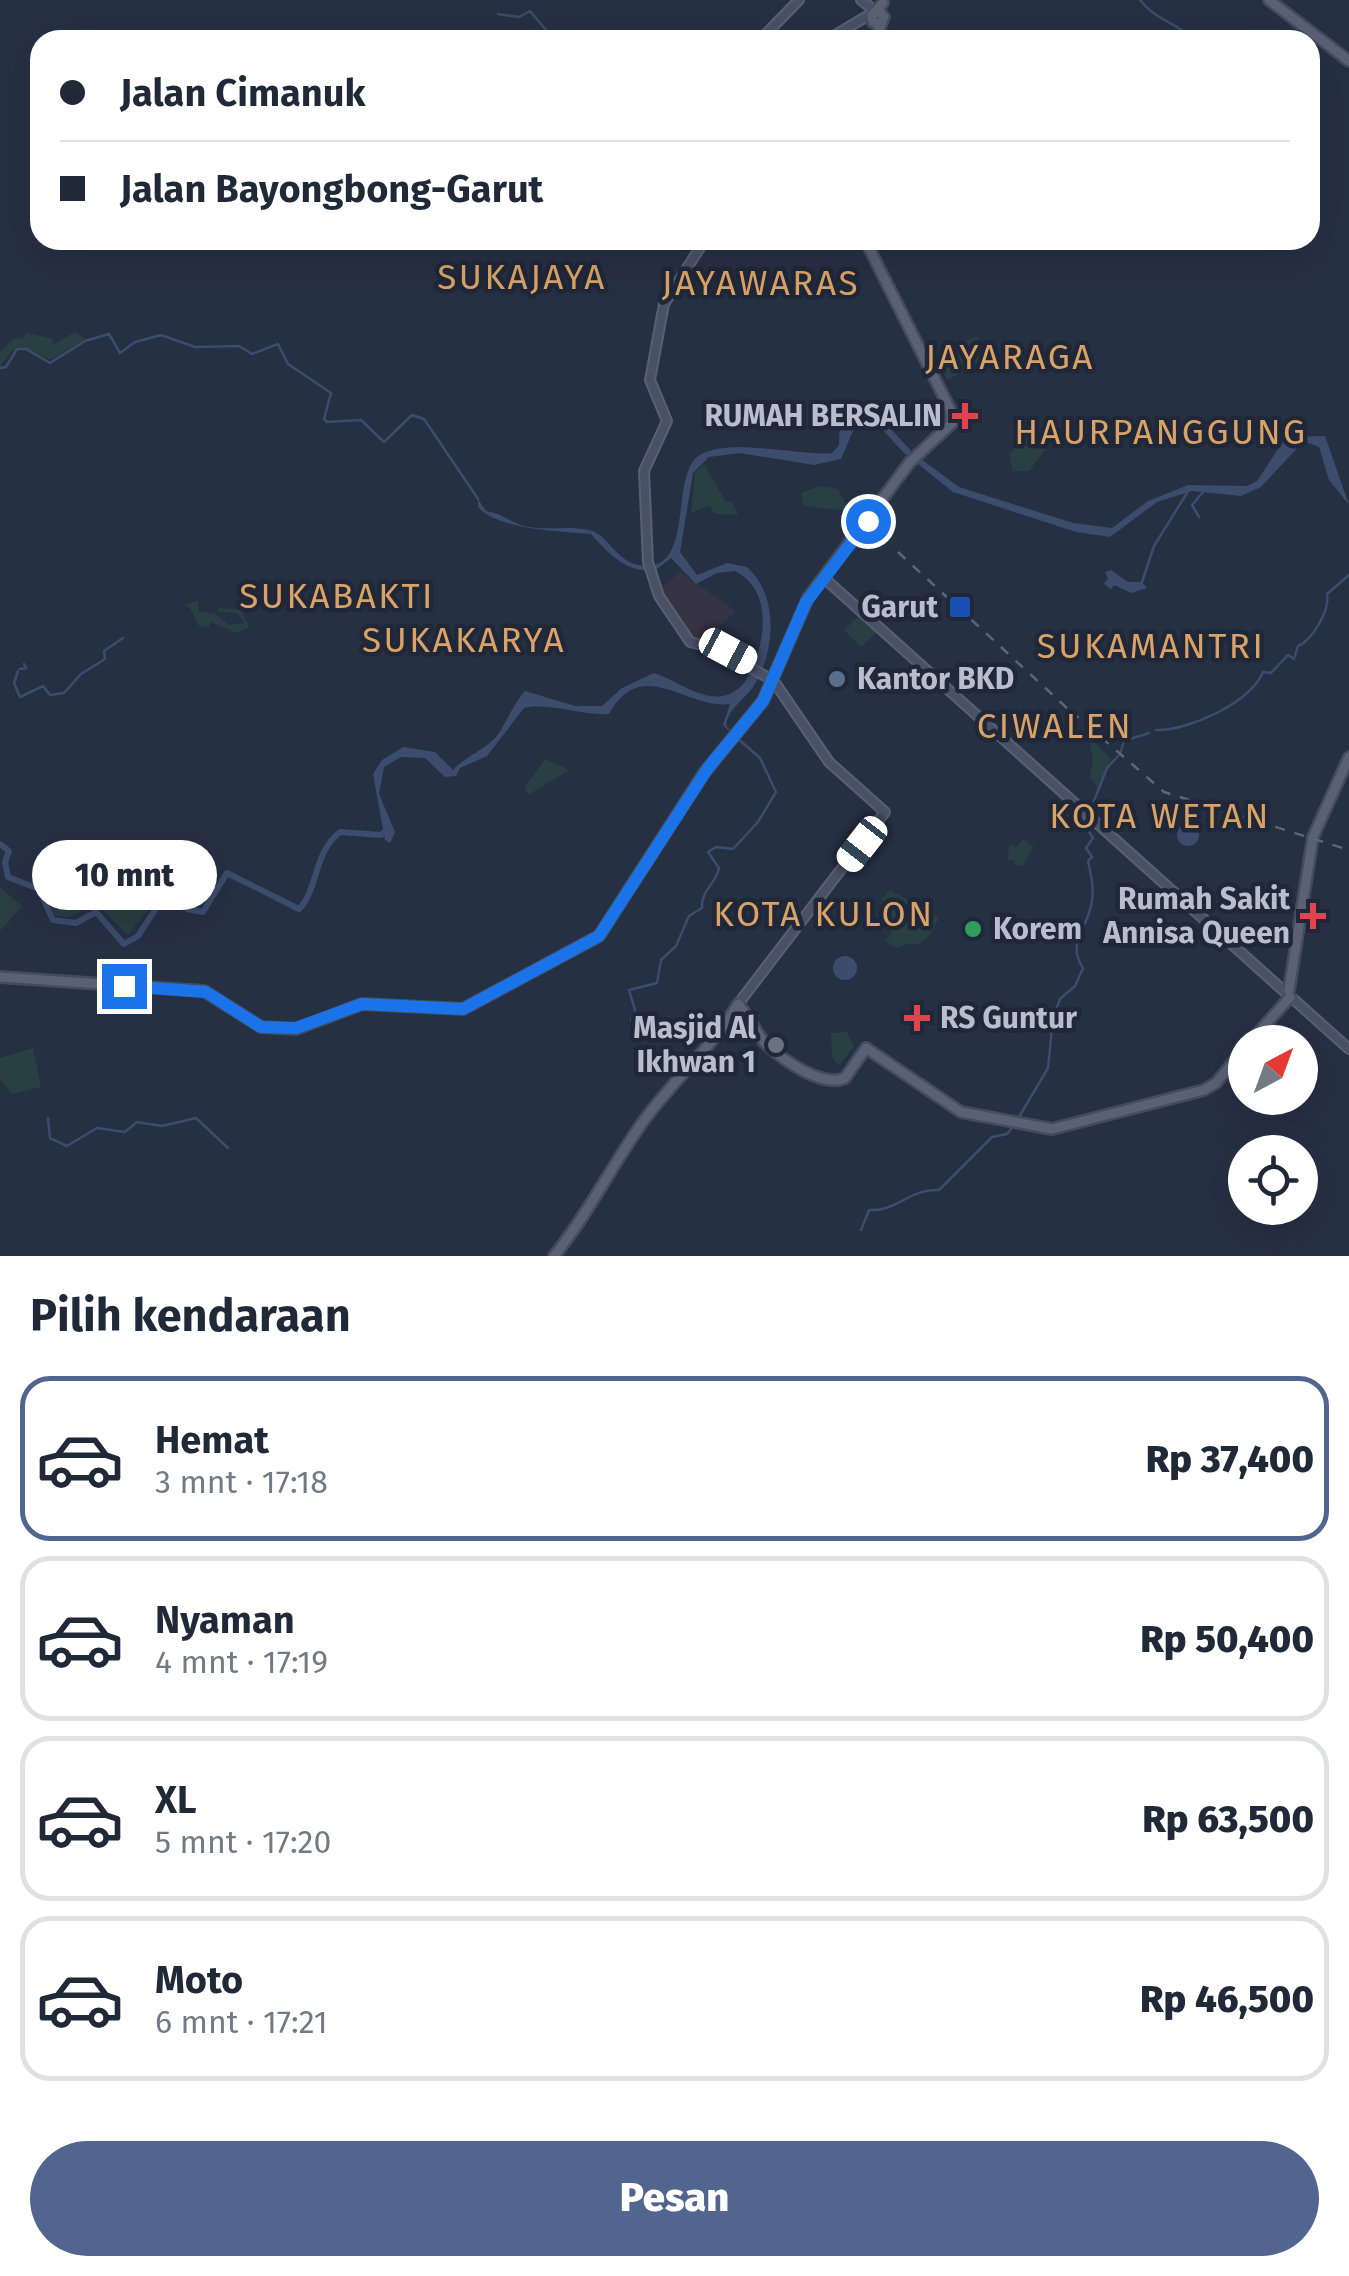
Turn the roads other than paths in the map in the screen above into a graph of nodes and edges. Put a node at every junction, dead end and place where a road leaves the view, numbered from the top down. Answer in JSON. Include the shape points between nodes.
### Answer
{"nodes":[{"id":1,"x":798,"y":0,"type":"edge"},
{"id":2,"x":1269,"y":0,"type":"edge"},
{"id":3,"x":874,"y":15,"type":"edge"},
{"id":4,"x":770,"y":30,"type":"edge"},
{"id":5,"x":846,"y":30,"type":"edge"},
{"id":6,"x":1306,"y":30,"type":"edge"},
{"id":7,"x":1320,"y":40,"type":"edge"},
{"id":8,"x":1349,"y":61,"type":"edge"},
{"id":9,"x":701,"y":250,"type":"edge"},
{"id":10,"x":870,"y":250,"type":"edge"},
{"id":11,"x":824,"y":578,"type":"junction"},
{"id":12,"x":767,"y":673,"type":"junction"},
{"id":13,"x":1349,"y":758,"type":"edge"},
{"id":14,"x":0,"y":977,"type":"edge"},
{"id":15,"x":1289,"y":994,"type":"junction"},
{"id":16,"x":738,"y":1004,"type":"junction"},
{"id":17,"x":1264,"y":1025,"type":"edge"},
{"id":18,"x":1349,"y":1049,"type":"edge"},
{"id":19,"x":1228,"y":1069,"type":"edge"},
{"id":20,"x":554,"y":1256,"type":"edge"}],
"edges":[{"from":1,"to":4,"type":"main road"},
{"from":2,"to":6,"type":"main road"},
{"from":3,"to":5,"type":"main road"},
{"from":7,"to":8,"type":"main road"},
{"from":9,"to":12,"type":"main road","via":[[666,304],[650,380],[666,423],[644,472],[650,568],[666,613],[692,642]]},
{"from":10,"to":11,"type":"main road","via":[[950,421],[918,452]]},
{"from":11,"to":12,"type":"main road"},
{"from":11,"to":15,"type":"main road"},
{"from":12,"to":14,"type":"main road","via":[[763,701],[599,936],[463,1009],[367,1004],[296,1028],[258,1025],[204,991]]},
{"from":12,"to":16,"type":"main road","via":[[829,762],[885,812]]},
{"from":13,"to":15,"type":"main road","via":[[1312,837]]},
{"from":15,"to":17,"type":"main road"},
{"from":15,"to":18,"type":"main road"},
{"from":16,"to":19,"type":"main road","via":[[768,1045],[804,1070],[839,1081],[869,1051],[954,1109],[1060,1129],[1193,1094]]},
{"from":16,"to":20,"type":"main road","via":[[714,1044],[688,1064],[644,1122]]}]}
